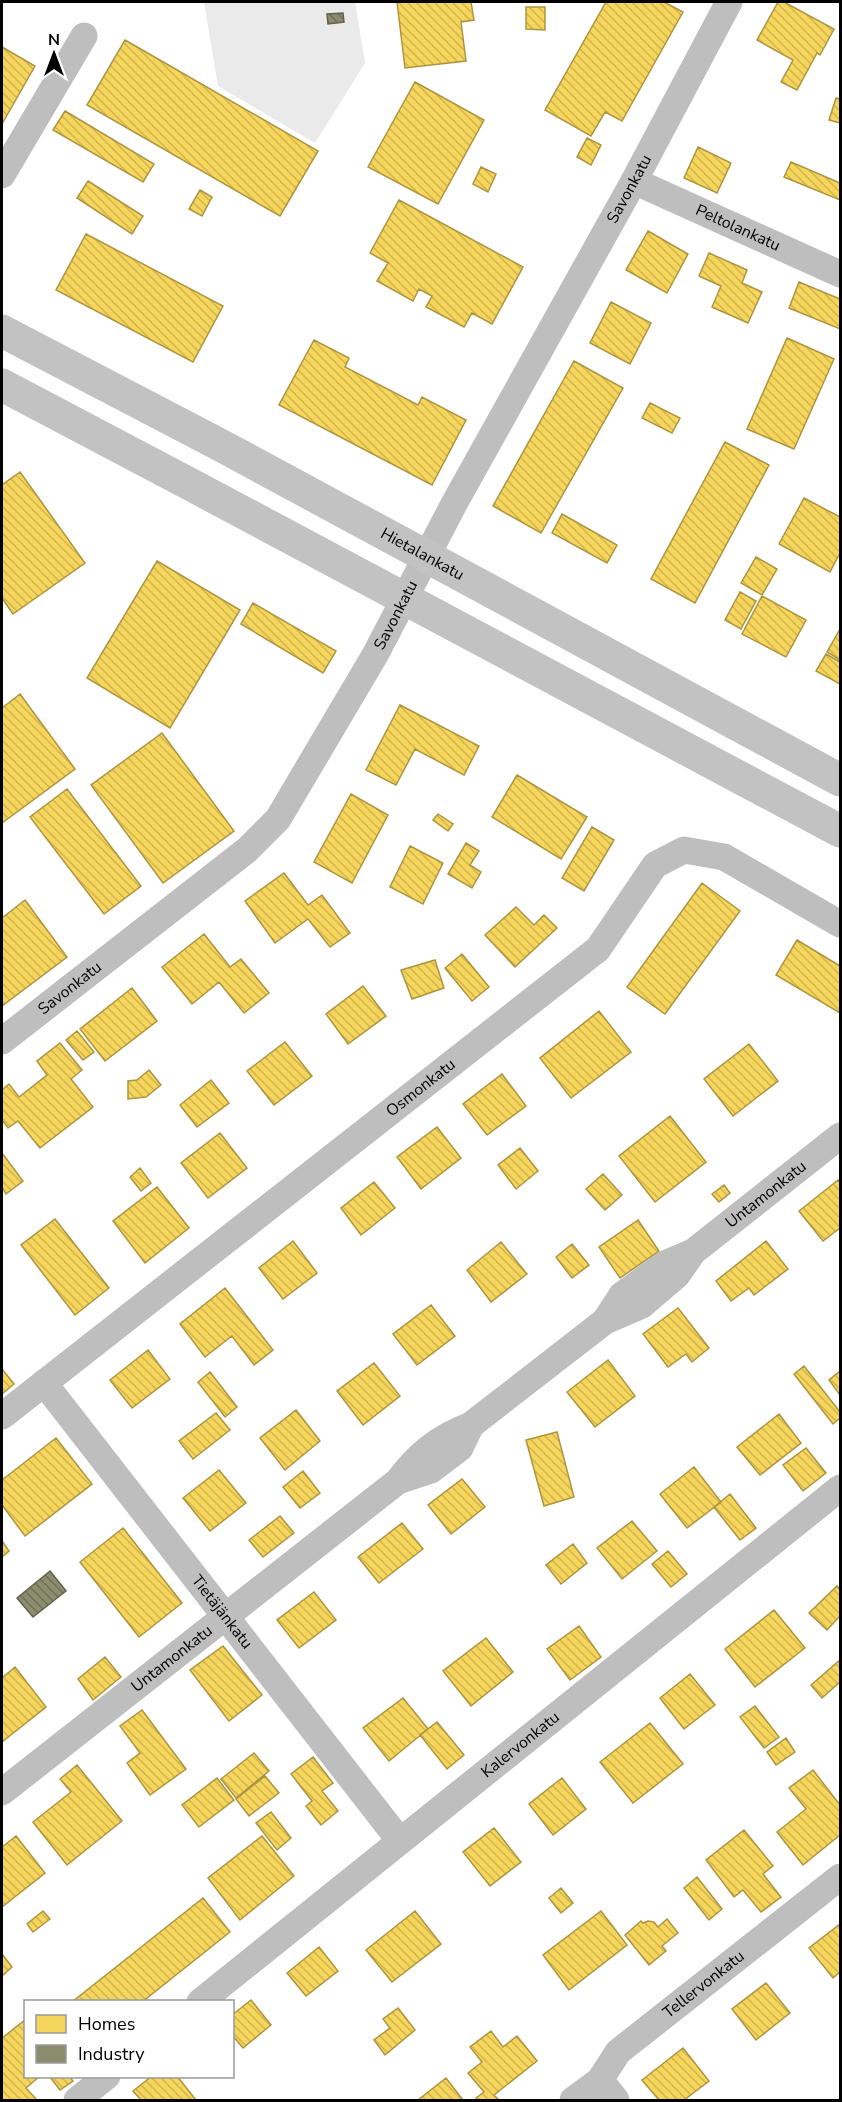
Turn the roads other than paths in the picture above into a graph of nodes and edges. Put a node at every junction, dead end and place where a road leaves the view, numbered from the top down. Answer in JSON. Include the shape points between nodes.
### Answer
{"nodes":[{"id":1,"x":729,"y":2,"type":"edge"},
{"id":2,"x":84,"y":36,"type":"dead end"},
{"id":3,"x":2,"y":175,"type":"edge"},
{"id":4,"x":634,"y":181,"type":"junction"},
{"id":5,"x":840,"y":274,"type":"edge"},
{"id":6,"x":2,"y":331,"type":"edge"},
{"id":7,"x":2,"y":385,"type":"edge"},
{"id":8,"x":428,"y":557,"type":"junction"},
{"id":9,"x":406,"y":599,"type":"junction"},
{"id":10,"x":840,"y":780,"type":"edge"},
{"id":11,"x":840,"y":831,"type":"edge"},
{"id":12,"x":840,"y":924,"type":"edge"},
{"id":13,"x":2,"y":1041,"type":"edge"},
{"id":14,"x":840,"y":1136,"type":"edge"},
{"id":15,"x":44,"y":1383,"type":"junction"},
{"id":16,"x":2,"y":1416,"type":"edge"},
{"id":17,"x":840,"y":1488,"type":"edge"},
{"id":18,"x":226,"y":1616,"type":"junction"},
{"id":19,"x":2,"y":1792,"type":"edge"},
{"id":20,"x":400,"y":1841,"type":"junction"},
{"id":21,"x":840,"y":1877,"type":"edge"},
{"id":22,"x":201,"y":2000,"type":"edge"},
{"id":23,"x":104,"y":2078,"type":"edge"},
{"id":24,"x":608,"y":2090,"type":"edge"},
{"id":25,"x":77,"y":2100,"type":"edge"},
{"id":26,"x":573,"y":2100,"type":"edge"}],
"edges":[{"from":1,"to":4,"type":"street","name":"Savonkatu"},
{"from":2,"to":3,"type":"street"},
{"from":4,"to":5,"type":"street","name":"Peltolankatu"},
{"from":4,"to":8,"type":"street","name":"Savonkatu"},
{"from":6,"to":8,"type":"main road","name":"Hietalankatu"},
{"from":7,"to":9,"type":"main road"},
{"from":8,"to":9,"type":"street","name":"Savonkatu"},
{"from":8,"to":10,"type":"main road","name":"Hietalankatu"},
{"from":9,"to":11,"type":"main road"},
{"from":9,"to":13,"type":"street","name":"Savonkatu","via":[[278,819],[247,850]]},
{"from":12,"to":15,"type":"street","name":"Osmonkatu","via":[[724,857],[684,850],[655,865],[598,949]]},
{"from":14,"to":18,"type":"street","name":"Untamonkatu","via":[[693,1252],[664,1264],[622,1294],[604,1321],[471,1425],[448,1433],[415,1459],[398,1481]]},
{"from":15,"to":16,"type":"street","name":"Osmonkatu"},
{"from":15,"to":18,"type":"street","name":"Tietäjänkatu"},
{"from":17,"to":20,"type":"street","name":"Kalervonkatu"},
{"from":18,"to":19,"type":"street","name":"Untamonkatu"},
{"from":18,"to":20,"type":"street","name":"Tietäjänkatu"},
{"from":20,"to":22,"type":"street","name":"Kalervonkatu"},
{"from":21,"to":24,"type":"street","name":"Tellervonkatu","via":[[618,2052]]},
{"from":23,"to":25,"type":"street"},
{"from":24,"to":26,"type":"street","name":"Tellervonkatu"}]}
